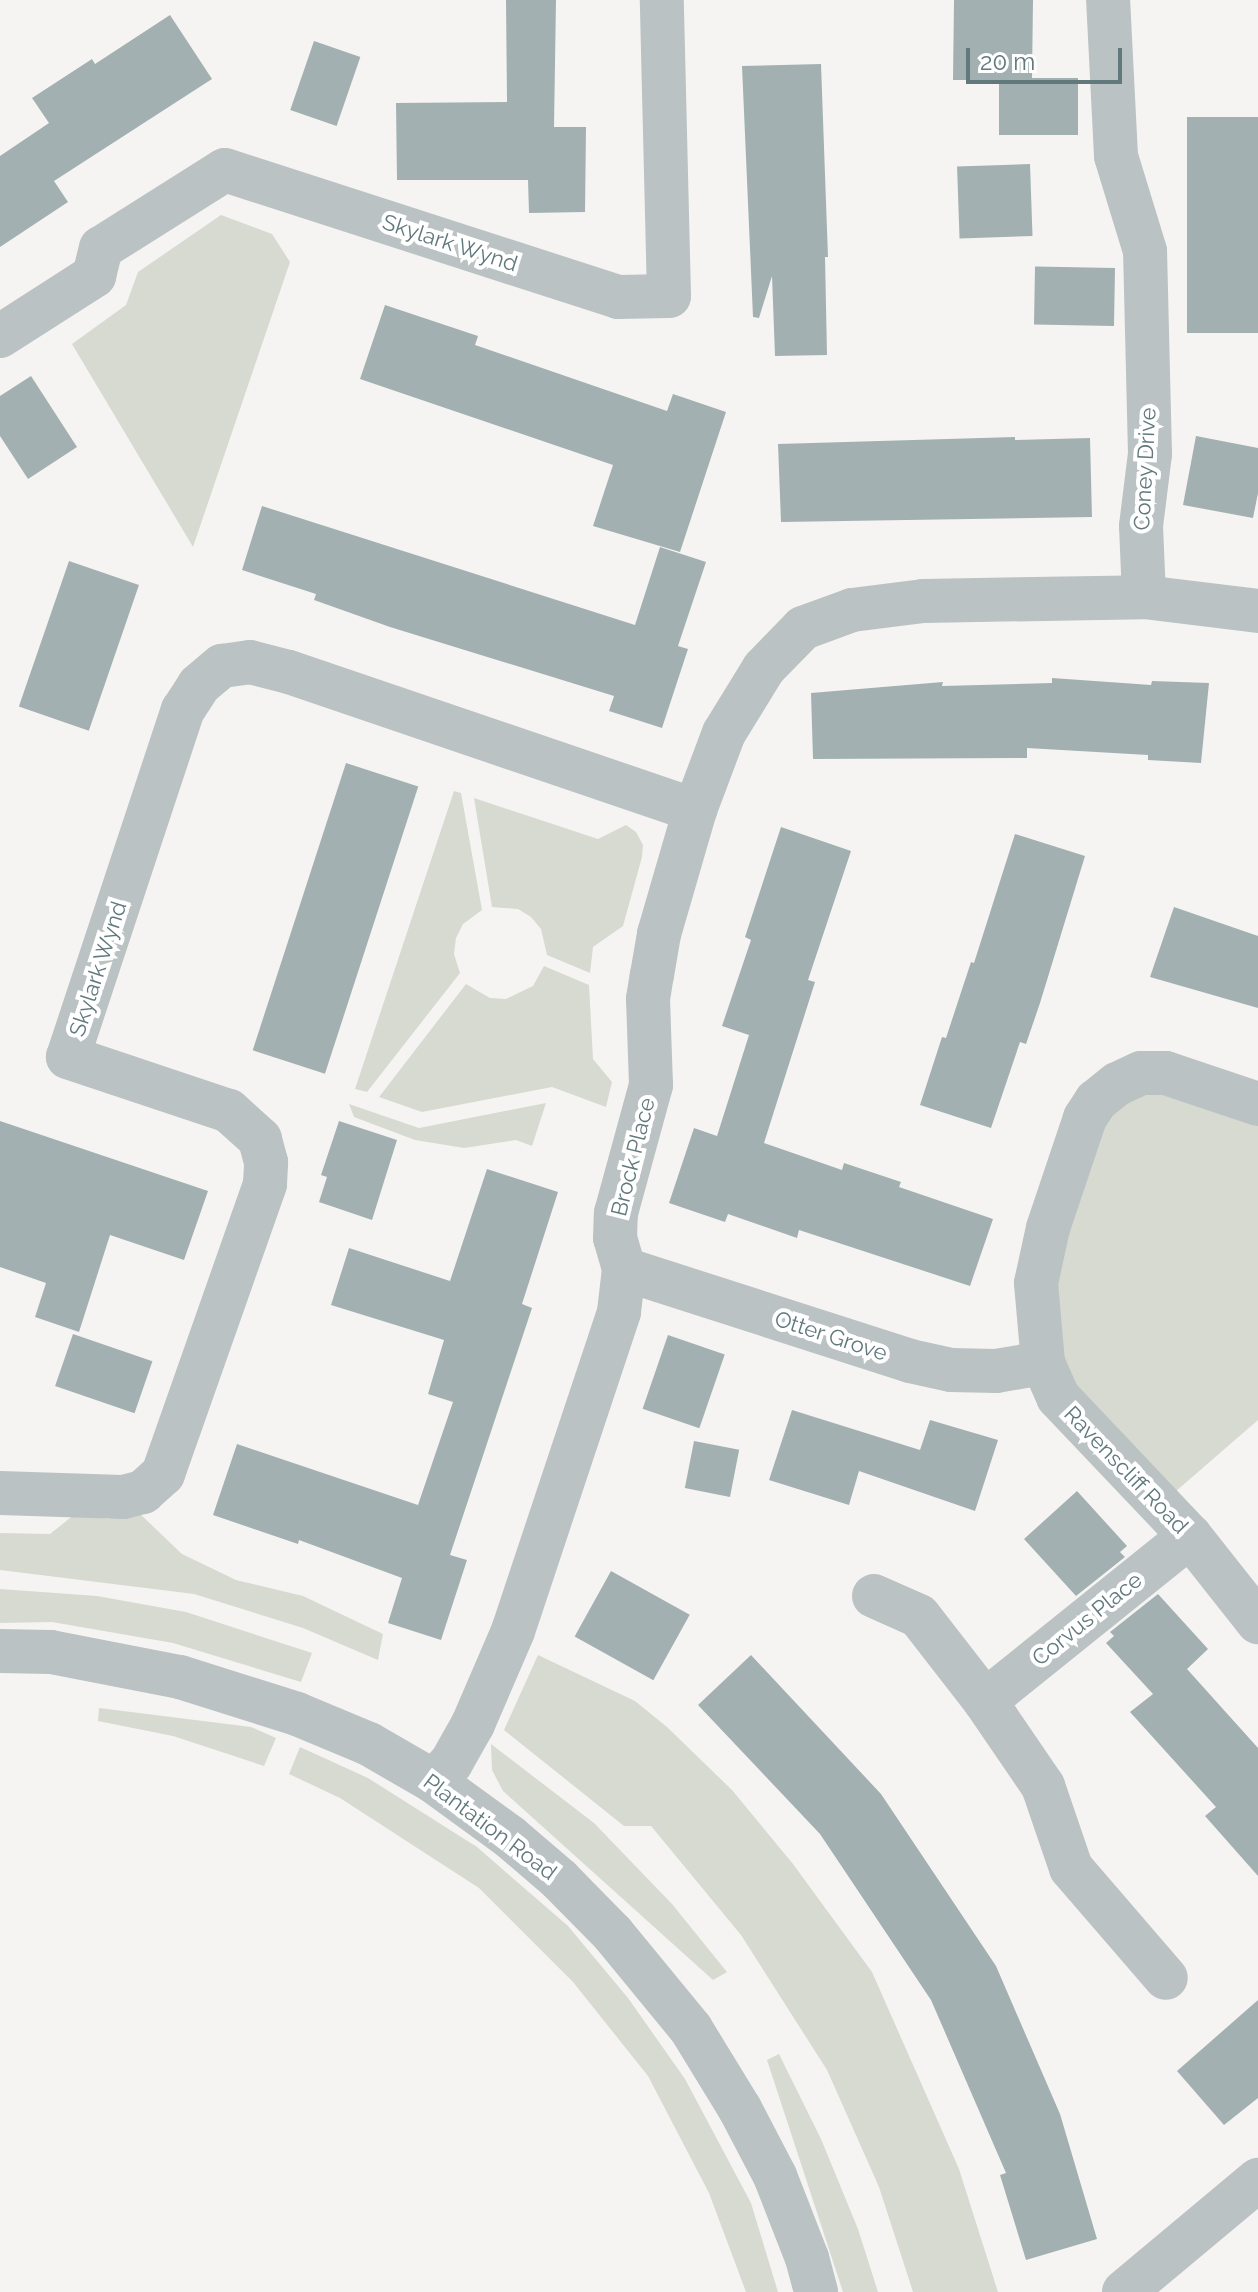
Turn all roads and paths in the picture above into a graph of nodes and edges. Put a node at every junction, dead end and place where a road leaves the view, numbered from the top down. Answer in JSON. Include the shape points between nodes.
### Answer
{"nodes":[{"id":1,"x":662,"y":0,"type":"edge"},
{"id":2,"x":1108,"y":0,"type":"edge"},
{"id":3,"x":0,"y":336,"type":"edge"},
{"id":4,"x":1144,"y":597,"type":"junction"},
{"id":5,"x":1258,"y":611,"type":"edge"},
{"id":6,"x":695,"y":810,"type":"junction"},
{"id":7,"x":1258,"y":1104,"type":"edge"},
{"id":8,"x":624,"y":1269,"type":"junction"},
{"id":9,"x":1043,"y":1363,"type":"junction"},
{"id":10,"x":0,"y":1493,"type":"edge"},
{"id":11,"x":1190,"y":1536,"type":"junction"},
{"id":12,"x":874,"y":1596,"type":"dead end"},
{"id":13,"x":1258,"y":1622,"type":"edge"},
{"id":14,"x":0,"y":1651,"type":"edge"},
{"id":15,"x":985,"y":1701,"type":"junction"},
{"id":16,"x":433,"y":1781,"type":"junction"},
{"id":17,"x":1166,"y":1978,"type":"dead end"},
{"id":18,"x":1258,"y":2180,"type":"edge"},
{"id":19,"x":816,"y":2292,"type":"edge"},
{"id":20,"x":1124,"y":2292,"type":"edge"}],
"edges":[{"from":1,"to":3,"type":"street","name":"Skylark Wynd","via":[[669,296],[618,297],[225,170],[101,248],[94,276]]},
{"from":2,"to":4,"type":"street","name":"Coney Drive","via":[[1116,156],[1145,251],[1150,454],[1141,526]]},
{"from":4,"to":5,"type":"street"},
{"from":4,"to":6,"type":"street","name":"Brock Place","via":[[923,601],[852,610],[803,628],[764,668],[724,733]]},
{"from":6,"to":8,"type":"street","name":"Brock Place","via":[[659,934],[648,999],[651,1085],[616,1213],[615,1238]]},
{"from":6,"to":10,"type":"street","name":"Skylark Wynd","via":[[250,662],[222,666],[199,685],[183,710],[68,1057],[229,1111],[260,1139],[265,1184],[163,1474],[143,1492],[123,1497]]},
{"from":7,"to":9,"type":"street","name":"Ravenscliff Road","via":[[1166,1073],[1141,1073],[1096,1101],[1075,1146],[1036,1283]]},
{"from":8,"to":9,"type":"street","name":"Otter Grove","via":[[938,1367],[996,1371]]},
{"from":8,"to":16,"type":"street","name":"Brock Place","via":[[619,1312],[513,1631],[473,1724],[451,1763]]},
{"from":9,"to":11,"type":"street","name":"Ravenscliff Road","via":[[1058,1397],[1083,1428]]},
{"from":11,"to":13,"type":"street","name":"Ravenscliff Road"},
{"from":11,"to":15,"type":"street","name":"Corvus Place"},
{"from":12,"to":15,"type":"street","via":[[919,1616]]},
{"from":14,"to":16,"type":"street","name":"Plantation Road","via":[[51,1652],[180,1677],[297,1714],[369,1744]]},
{"from":15,"to":17,"type":"street","via":[[1043,1786],[1071,1868]]},
{"from":16,"to":19,"type":"street","name":"Plantation Road","via":[[559,1879],[613,1934],[691,2029],[775,2176]]},
{"from":18,"to":20,"type":"street"}]}
